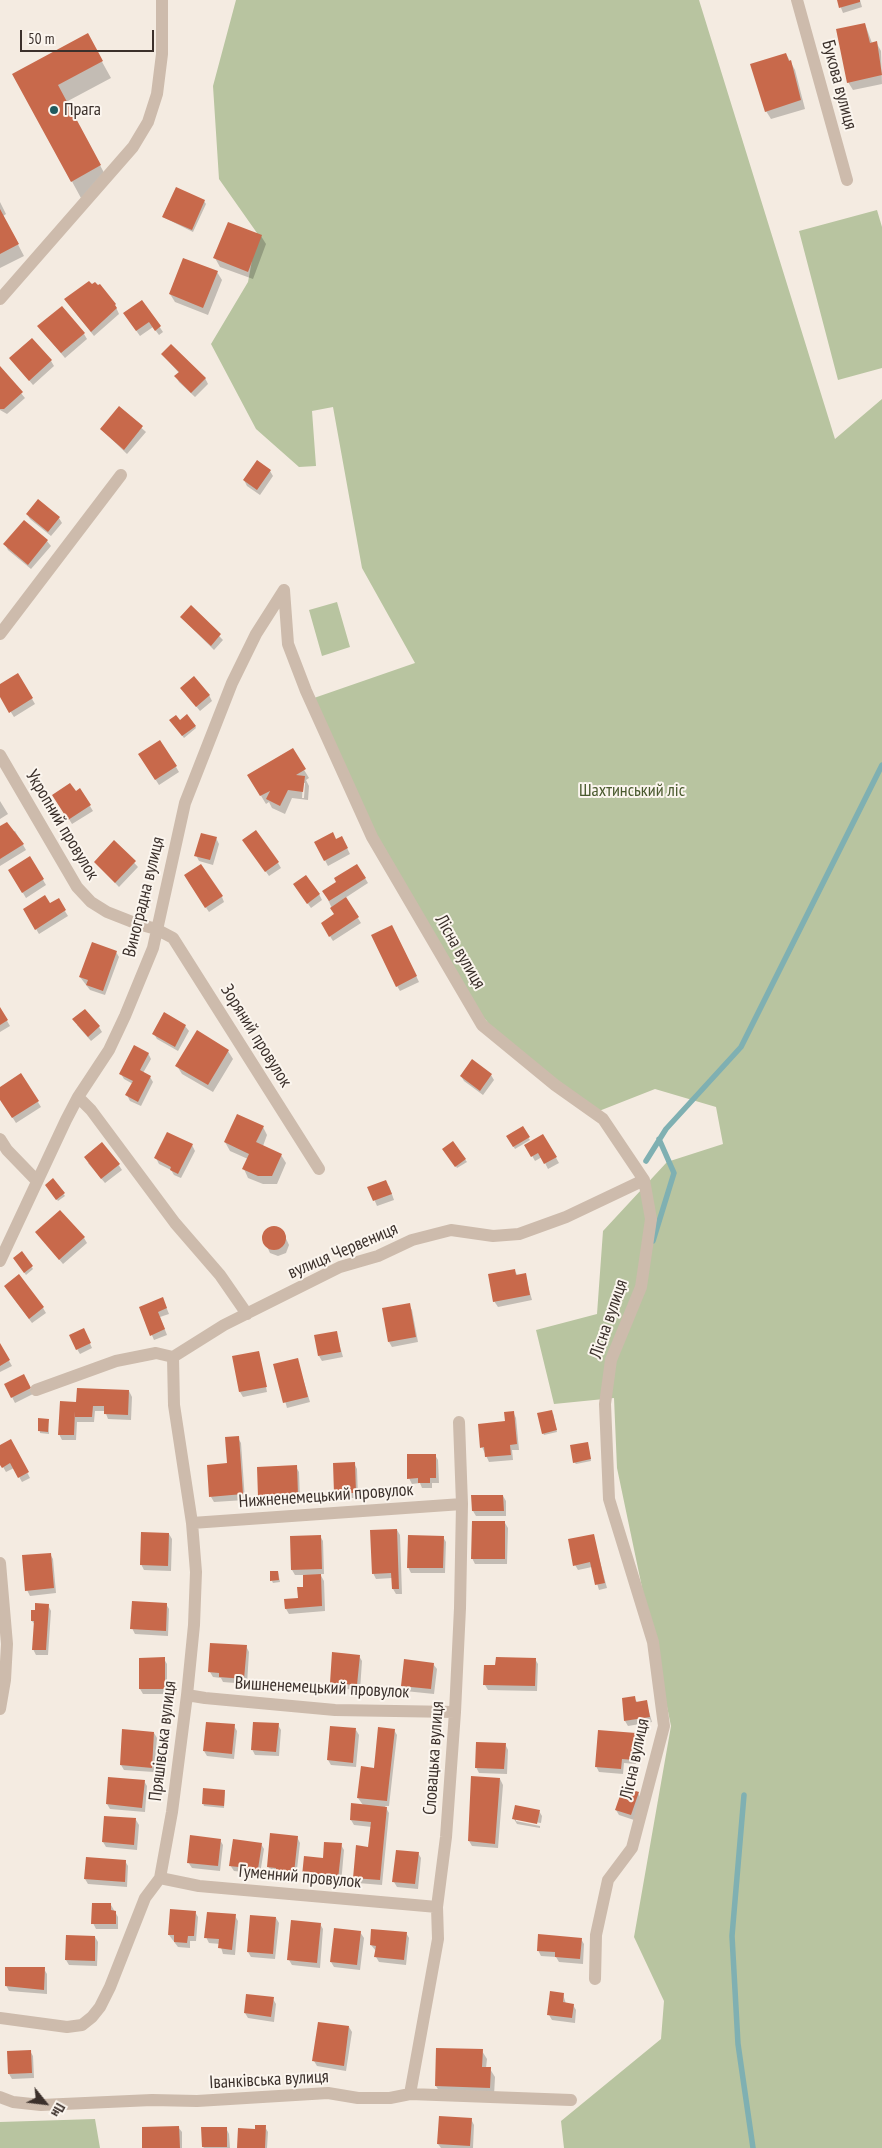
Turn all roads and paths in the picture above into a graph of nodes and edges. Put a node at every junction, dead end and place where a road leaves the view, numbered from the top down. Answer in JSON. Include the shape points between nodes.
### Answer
{"nodes":[{"id":1,"x":162,"y":0,"type":"edge"},
{"id":2,"x":797,"y":0,"type":"edge"},
{"id":3,"x":847,"y":180,"type":"dead end"},
{"id":4,"x":0,"y":299,"type":"edge"},
{"id":5,"x":121,"y":475,"type":"dead end"},
{"id":6,"x":284,"y":590,"type":"joint"},
{"id":7,"x":0,"y":634,"type":"edge"},
{"id":8,"x":0,"y":755,"type":"edge"},
{"id":9,"x":156,"y":929,"type":"junction"},
{"id":10,"x":78,"y":1097,"type":"junction"},
{"id":11,"x":0,"y":1139,"type":"edge"},
{"id":12,"x":319,"y":1169,"type":"dead end"},
{"id":13,"x":644,"y":1180,"type":"junction"},
{"id":14,"x":37,"y":1181,"type":"junction"},
{"id":15,"x":0,"y":1261,"type":"edge"},
{"id":16,"x":247,"y":1314,"type":"junction"},
{"id":17,"x":173,"y":1357,"type":"junction"},
{"id":18,"x":36,"y":1390,"type":"dead end"},
{"id":19,"x":459,"y":1422,"type":"dead end"},
{"id":20,"x":462,"y":1504,"type":"junction"},
{"id":21,"x":192,"y":1523,"type":"junction"},
{"id":22,"x":0,"y":1563,"type":"edge"},
{"id":23,"x":187,"y":1695,"type":"junction"},
{"id":24,"x":0,"y":1709,"type":"edge"},
{"id":25,"x":455,"y":1712,"type":"junction"},
{"id":26,"x":160,"y":1878,"type":"junction"},
{"id":27,"x":437,"y":1907,"type":"junction"},
{"id":28,"x":595,"y":1979,"type":"dead end"},
{"id":29,"x":0,"y":2018,"type":"edge"},
{"id":30,"x":410,"y":2094,"type":"junction"},
{"id":31,"x":0,"y":2097,"type":"edge"},
{"id":32,"x":571,"y":2100,"type":"dead end"}],
"edges":[{"from":1,"to":4,"type":"street","via":[[162,54],[157,94],[148,122],[133,147]]},
{"from":2,"to":3,"type":"street","name":"Букова вулиця"},
{"from":5,"to":7,"type":"street"},
{"from":6,"to":9,"type":"street","name":"Виноградна вулиця","via":[[256,634],[232,683],[185,803]]},
{"from":6,"to":13,"type":"street","name":"Лісна вулиця","via":[[288,644],[372,836],[482,1025],[555,1085],[603,1119]]},
{"from":8,"to":9,"type":"street","name":"Укропний провулок","via":[[77,887],[91,902],[107,912]]},
{"from":9,"to":10,"type":"street","name":"Виноградна вулиця","via":[[153,948],[113,1042]]},
{"from":9,"to":12,"type":"street","name":"Зоряний провулок","via":[[173,938]]},
{"from":10,"to":14,"type":"street","name":"Виноградна вулиця"},
{"from":10,"to":16,"type":"street","via":[[92,1110]]},
{"from":11,"to":14,"type":"street"},
{"from":13,"to":16,"type":"street","name":"вулиця Червениця","via":[[566,1217],[519,1234],[493,1236],[450,1230],[412,1240],[378,1256],[340,1267]]},
{"from":13,"to":28,"type":"street","name":"Лісна вулиця","via":[[651,1219],[641,1287],[611,1360],[604,1404],[608,1498],[653,1642],[664,1726],[632,1848],[608,1880],[596,1935]]},
{"from":14,"to":15,"type":"street","name":"Виноградна вулиця"},
{"from":16,"to":17,"type":"street","name":"вулиця Червениця"},
{"from":17,"to":18,"type":"street","via":[[156,1353],[116,1361]]},
{"from":17,"to":21,"type":"street","name":"Пряшівська вулиця","via":[[174,1405]]},
{"from":19,"to":20,"type":"street","name":"Словацька вулиця"},
{"from":20,"to":21,"type":"street","name":"Нижненемецький провулок"},
{"from":20,"to":25,"type":"street","name":"Словацька вулиця"},
{"from":21,"to":23,"type":"street","name":"Пряшівська вулиця","via":[[196,1572]]},
{"from":22,"to":24,"type":"street","via":[[7,1644]]},
{"from":23,"to":25,"type":"street","name":"Вишненемецький провулок","via":[[335,1710]]},
{"from":23,"to":26,"type":"street","name":"Пряшівська вулиця"},
{"from":25,"to":27,"type":"street","name":"Словацька вулиця","via":[[446,1837]]},
{"from":26,"to":27,"type":"street","name":"Гуменний провулок","via":[[198,1886]]},
{"from":26,"to":29,"type":"street","name":"Пряшівська вулиця","via":[[145,1898],[110,1987],[92,2017],[82,2025],[68,2027]]},
{"from":27,"to":30,"type":"street","name":"Словацька вулиця","via":[[438,1939]]},
{"from":30,"to":31,"type":"street","name":"Іванківська вулиця","via":[[358,2098],[328,2093],[70,2105],[14,2102]]},
{"from":30,"to":32,"type":"street","name":"Іванківська вулиця"}]}
